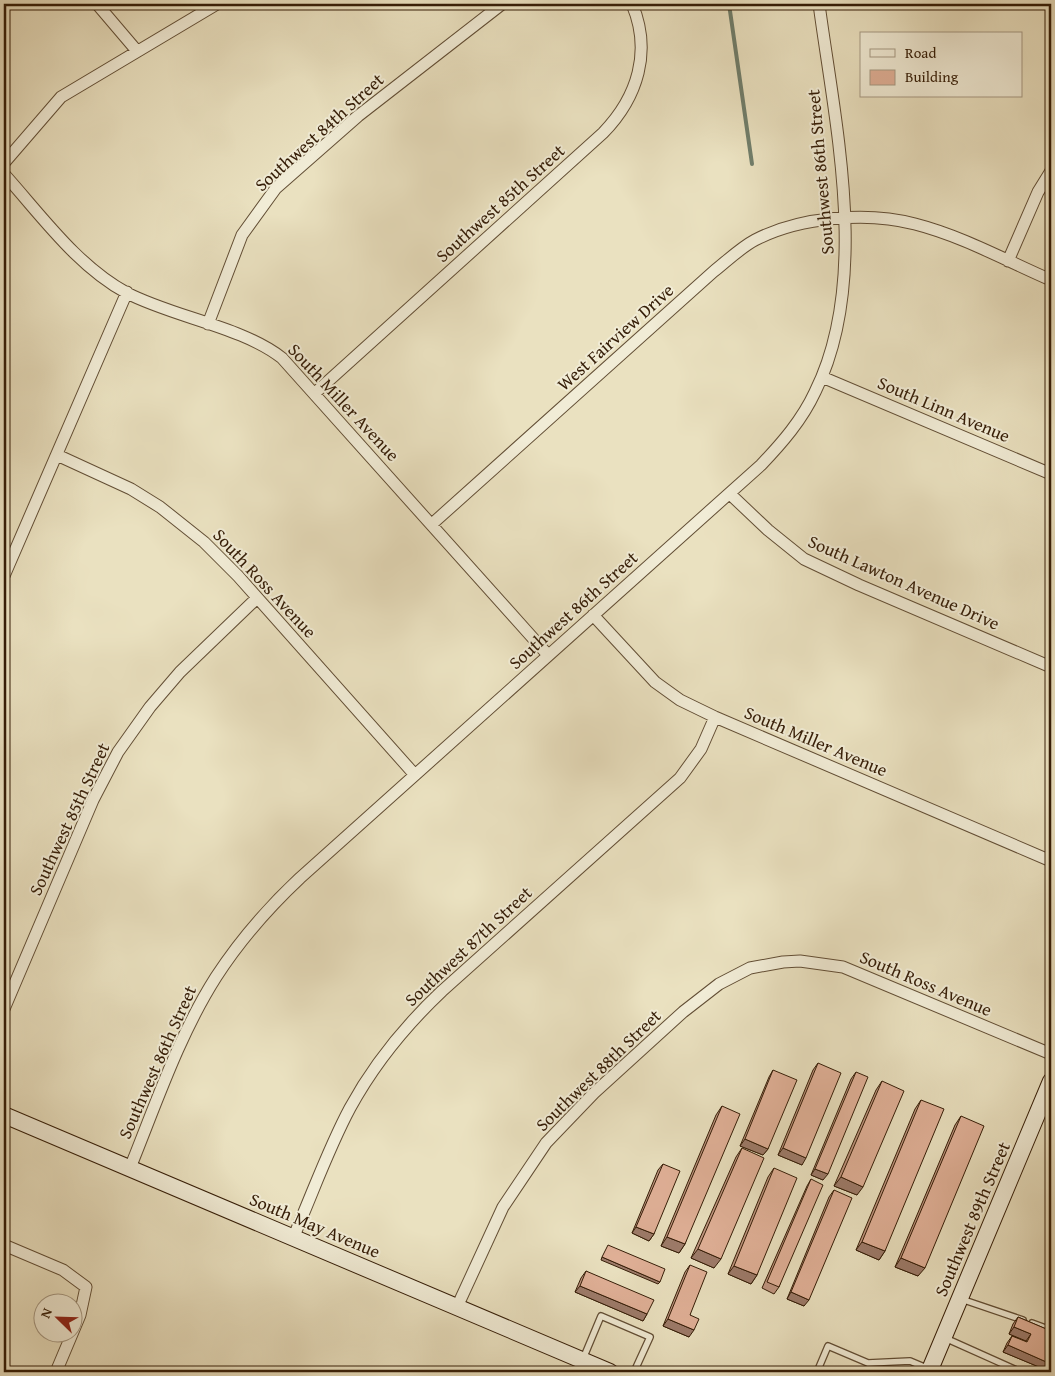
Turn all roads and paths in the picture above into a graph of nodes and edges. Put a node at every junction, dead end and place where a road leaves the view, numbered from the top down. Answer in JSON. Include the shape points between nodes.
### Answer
{"nodes":[{"id":1,"x":97,"y":4,"type":"edge"},
{"id":2,"x":217,"y":4,"type":"edge"},
{"id":3,"x":502,"y":4,"type":"edge"},
{"id":4,"x":632,"y":4,"type":"edge"},
{"id":5,"x":819,"y":4,"type":"edge"},
{"id":6,"x":137,"y":51,"type":"junction"},
{"id":7,"x":4,"y":163,"type":"edge"},
{"id":8,"x":1051,"y":171,"type":"edge"},
{"id":9,"x":4,"y":174,"type":"edge"},
{"id":10,"x":843,"y":219,"type":"junction"},
{"id":11,"x":1008,"y":261,"type":"junction"},
{"id":12,"x":1051,"y":280,"type":"edge"},
{"id":13,"x":127,"y":292,"type":"junction"},
{"id":14,"x":208,"y":324,"type":"junction"},
{"id":15,"x":822,"y":377,"type":"junction"},
{"id":16,"x":315,"y":393,"type":"junction"},
{"id":17,"x":57,"y":455,"type":"junction"},
{"id":18,"x":1051,"y":474,"type":"edge"},
{"id":19,"x":730,"y":494,"type":"junction"},
{"id":20,"x":432,"y":524,"type":"junction"},
{"id":21,"x":4,"y":576,"type":"edge"},
{"id":22,"x":258,"y":598,"type":"junction"},
{"id":23,"x":593,"y":615,"type":"junction"},
{"id":24,"x":548,"y":655,"type":"junction"},
{"id":25,"x":1051,"y":667,"type":"edge"},
{"id":26,"x":715,"y":717,"type":"junction"},
{"id":27,"x":415,"y":775,"type":"junction"},
{"id":28,"x":1051,"y":860,"type":"edge"},
{"id":29,"x":783,"y":962,"type":"joint"},
{"id":30,"x":4,"y":1009,"type":"edge"},
{"id":31,"x":1051,"y":1054,"type":"edge"},
{"id":32,"x":1051,"y":1081,"type":"edge"},
{"id":33,"x":4,"y":1115,"type":"edge"},
{"id":34,"x":130,"y":1168,"type":"junction"},
{"id":35,"x":293,"y":1238,"type":"junction"},
{"id":36,"x":4,"y":1245,"type":"edge"},
{"id":37,"x":960,"y":1298,"type":"junction"},
{"id":38,"x":457,"y":1307,"type":"junction"},
{"id":39,"x":1051,"y":1330,"type":"edge"},
{"id":40,"x":944,"y":1338,"type":"junction"},
{"id":41,"x":582,"y":1360,"type":"junction"},
{"id":42,"x":932,"y":1371,"type":"edge"},
{"id":43,"x":56,"y":1372,"type":"edge"},
{"id":44,"x":610,"y":1372,"type":"edge"},
{"id":45,"x":634,"y":1372,"type":"edge"},
{"id":46,"x":817,"y":1372,"type":"edge"},
{"id":47,"x":1021,"y":1372,"type":"edge"}],
"edges":[{"from":1,"to":6,"type":"street"},
{"from":2,"to":6,"type":"street"},
{"from":3,"to":14,"type":"street","name":"Southwest 84th Street","via":[[358,116],[276,188],[242,235]]},
{"from":4,"to":16,"type":"street","name":"Southwest 85th Street","via":[[639,27],[640,62],[631,97],[620,114]]},
{"from":5,"to":10,"type":"street","name":"Southwest 86th Street"},
{"from":6,"to":7,"type":"street","via":[[61,96]]},
{"from":8,"to":11,"type":"street","via":[[1038,192]]},
{"from":9,"to":13,"type":"street","name":"South Miller Avenue","via":[[80,257]]},
{"from":10,"to":11,"type":"street","name":"West Fairview Drive","via":[[913,223]]},
{"from":10,"to":15,"type":"street","name":"Southwest 86th Street","via":[[846,251],[842,312]]},
{"from":10,"to":20,"type":"street","name":"West Fairview Drive","via":[[800,223],[763,236],[737,252]]},
{"from":11,"to":12,"type":"street","name":"West Fairview Drive"},
{"from":13,"to":14,"type":"street","name":"South Miller Avenue"},
{"from":13,"to":17,"type":"street"},
{"from":14,"to":16,"type":"street","name":"South Miller Avenue","via":[[274,351]]},
{"from":15,"to":18,"type":"street","name":"South Linn Avenue"},
{"from":15,"to":19,"type":"street","name":"Southwest 86th Street","via":[[793,430]]},
{"from":16,"to":20,"type":"street","name":"South Miller Avenue"},
{"from":17,"to":21,"type":"street"},
{"from":17,"to":22,"type":"street","name":"South Ross Avenue","via":[[110,478],[160,507],[217,554]]},
{"from":19,"to":23,"type":"street","name":"Southwest 86th Street"},
{"from":19,"to":25,"type":"street","name":"South Lawton Avenue Drive","via":[[804,559]]},
{"from":20,"to":24,"type":"street","name":"South Miller Avenue"},
{"from":22,"to":27,"type":"street","name":"South Ross Avenue"},
{"from":22,"to":30,"type":"street","name":"Southwest 85th Street","via":[[174,678],[139,720],[118,752],[93,800]]},
{"from":23,"to":24,"type":"street","name":"Southwest 86th Street"},
{"from":23,"to":26,"type":"street","name":"South Miller Avenue","via":[[655,682],[680,700]]},
{"from":24,"to":27,"type":"street","name":"Southwest 86th Street"},
{"from":26,"to":28,"type":"street","name":"South Miller Avenue"},
{"from":26,"to":35,"type":"street","name":"Southwest 87th Street","via":[[701,749],[680,778],[421,1010],[396,1040],[350,1108]]},
{"from":27,"to":34,"type":"street","name":"Southwest 86th Street","via":[[278,898],[241,941],[194,1017]]},
{"from":29,"to":31,"type":"street","name":"South Ross Avenue","via":[[818,962],[860,972]]},
{"from":29,"to":38,"type":"street","name":"Southwest 88th Street","via":[[750,968],[704,995],[565,1122],[531,1162],[503,1207]]},
{"from":32,"to":37,"type":"main road","name":"Southwest 89th Street"},
{"from":33,"to":34,"type":"main road","name":"South May Avenue"},
{"from":34,"to":35,"type":"main road","name":"South May Avenue"},
{"from":35,"to":38,"type":"main road","name":"South May Avenue"},
{"from":36,"to":43,"type":"street","via":[[63,1270],[86,1287],[80,1315]]},
{"from":37,"to":39,"type":"lane"},
{"from":37,"to":40,"type":"main road","name":"Southwest 89th Street"},
{"from":38,"to":41,"type":"main road","name":"South May Avenue"},
{"from":40,"to":42,"type":"main road","name":"Southwest 89th Street"},
{"from":40,"to":47,"type":"lane"},
{"from":41,"to":44,"type":"main road","name":"South May Avenue"},
{"from":41,"to":45,"type":"lane","via":[[601,1316],[650,1337]]},
{"from":42,"to":46,"type":"lane","via":[[910,1361],[868,1363],[828,1346]]}]}
